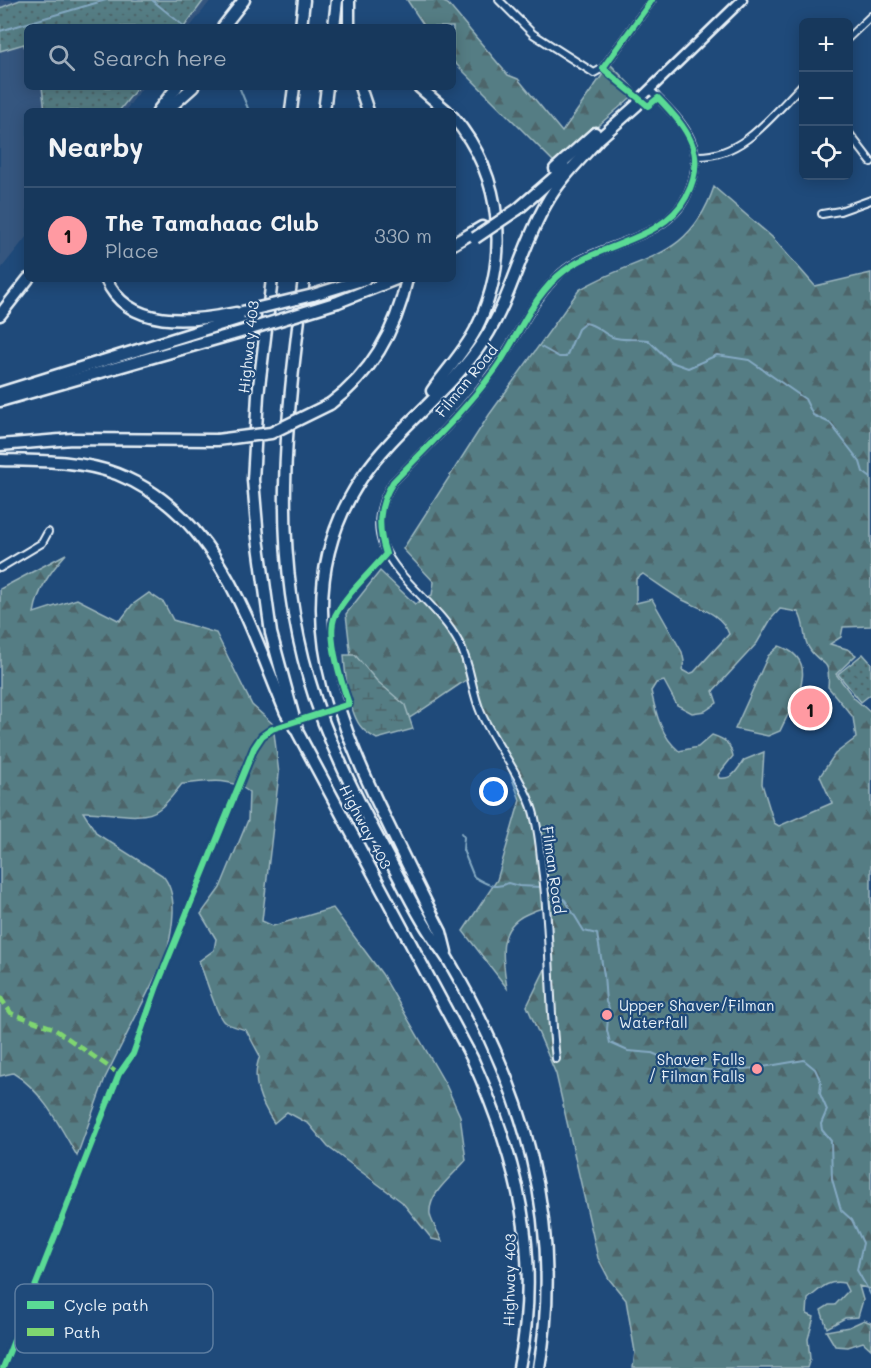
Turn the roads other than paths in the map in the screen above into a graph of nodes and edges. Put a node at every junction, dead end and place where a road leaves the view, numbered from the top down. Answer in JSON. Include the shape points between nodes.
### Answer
{"nodes":[{"id":1,"x":244,"y":0,"type":"edge"},
{"id":2,"x":304,"y":0,"type":"edge"},
{"id":3,"x":337,"y":0,"type":"edge"},
{"id":4,"x":349,"y":0,"type":"edge"},
{"id":5,"x":499,"y":0,"type":"edge"},
{"id":6,"x":652,"y":0,"type":"edge"},
{"id":7,"x":742,"y":0,"type":"edge"},
{"id":8,"x":871,"y":16,"type":"edge"},
{"id":9,"x":225,"y":24,"type":"edge"},
{"id":10,"x":301,"y":24,"type":"edge"},
{"id":11,"x":334,"y":24,"type":"edge"},
{"id":12,"x":349,"y":24,"type":"edge"},
{"id":13,"x":853,"y":34,"type":"edge"},
{"id":14,"x":799,"y":89,"type":"edge"},
{"id":15,"x":175,"y":90,"type":"edge"},
{"id":16,"x":190,"y":90,"type":"edge"},
{"id":17,"x":294,"y":90,"type":"edge"},
{"id":18,"x":327,"y":90,"type":"edge"},
{"id":19,"x":361,"y":90,"type":"edge"},
{"id":20,"x":422,"y":90,"type":"edge"},
{"id":21,"x":650,"y":90,"type":"junction"},
{"id":22,"x":640,"y":99,"type":"junction"},
{"id":23,"x":160,"y":108,"type":"edge"},
{"id":24,"x":169,"y":108,"type":"edge"},
{"id":25,"x":291,"y":108,"type":"edge"},
{"id":26,"x":324,"y":108,"type":"edge"},
{"id":27,"x":367,"y":108,"type":"edge"},
{"id":28,"x":444,"y":108,"type":"edge"},
{"id":29,"x":456,"y":122,"type":"edge"},
{"id":30,"x":853,"y":137,"type":"edge"},
{"id":31,"x":597,"y":141,"type":"junction"},
{"id":32,"x":697,"y":156,"type":"junction"},
{"id":33,"x":871,"y":162,"type":"edge"},
{"id":34,"x":871,"y":200,"type":"edge"},
{"id":35,"x":517,"y":205,"type":"junction"},
{"id":36,"x":822,"y":214,"type":"dead end"},
{"id":37,"x":456,"y":242,"type":"edge"},
{"id":38,"x":456,"y":249,"type":"edge"},
{"id":39,"x":26,"y":282,"type":"edge"},
{"id":40,"x":108,"y":282,"type":"edge"},
{"id":41,"x":265,"y":282,"type":"edge"},
{"id":42,"x":272,"y":282,"type":"edge"},
{"id":43,"x":304,"y":282,"type":"edge"},
{"id":44,"x":355,"y":282,"type":"edge"},
{"id":45,"x":388,"y":282,"type":"edge"},
{"id":46,"x":406,"y":282,"type":"edge"},
{"id":47,"x":0,"y":315,"type":"edge"},
{"id":48,"x":243,"y":315,"type":"junction"},
{"id":49,"x":267,"y":318,"type":"junction"},
{"id":50,"x":0,"y":393,"type":"edge"},
{"id":51,"x":0,"y":401,"type":"edge"},
{"id":52,"x":410,"y":420,"type":"junction"},
{"id":53,"x":0,"y":445,"type":"edge"},
{"id":54,"x":0,"y":460,"type":"edge"},
{"id":55,"x":48,"y":532,"type":"dead end"},
{"id":56,"x":0,"y":568,"type":"edge"},
{"id":57,"x":298,"y":733,"type":"junction"},
{"id":58,"x":448,"y":958,"type":"junction"},
{"id":59,"x":556,"y":1059,"type":"dead end"},
{"id":60,"x":519,"y":1368,"type":"edge"},
{"id":61,"x":539,"y":1368,"type":"edge"}],
"edges":[{"from":1,"to":9,"type":"highway"},
{"from":2,"to":10,"type":"highway"},
{"from":3,"to":11,"type":"highway"},
{"from":4,"to":12,"type":"highway"},
{"from":5,"to":6,"type":"street","via":[[533,34],[594,74],[603,68]]},
{"from":7,"to":21,"type":"main road"},
{"from":8,"to":13,"type":"street"},
{"from":14,"to":32,"type":"street","via":[[739,147]]},
{"from":15,"to":23,"type":"highway"},
{"from":16,"to":24,"type":"highway"},
{"from":17,"to":25,"type":"highway"},
{"from":18,"to":26,"type":"highway"},
{"from":19,"to":27,"type":"highway"},
{"from":20,"to":28,"type":"highway"},
{"from":21,"to":22,"type":"main road"},
{"from":21,"to":32,"type":"street","via":[[683,127]]},
{"from":22,"to":31,"type":"highway"},
{"from":22,"to":35,"type":"highway","via":[[633,100]]},
{"from":29,"to":52,"type":"highway","via":[[485,165],[492,186],[496,266],[473,334]]},
{"from":30,"to":33,"type":"street"},
{"from":31,"to":35,"type":"highway"},
{"from":31,"to":52,"type":"highway","via":[[558,183],[510,292],[484,340]]},
{"from":32,"to":59,"type":"street","name":"Filman Road","via":[[686,197],[676,211],[645,232],[577,262],[549,285],[493,372],[393,482],[379,523],[386,554],[395,568],[458,640],[480,711],[531,805],[548,910],[550,1012]]},
{"from":34,"to":36,"type":"street"},
{"from":35,"to":37,"type":"highway"},
{"from":35,"to":38,"type":"highway","bridge":true},
{"from":39,"to":47,"type":"highway"},
{"from":40,"to":48,"type":"highway","via":[[118,298],[137,312],[163,320]]},
{"from":41,"to":49,"type":"highway"},
{"from":42,"to":49,"type":"highway","name":"Highway 403"},
{"from":43,"to":58,"type":"highway","name":"Highway 403","via":[[284,477],[284,546],[295,621],[308,678],[347,782],[429,932]]},
{"from":44,"to":48,"type":"highway","bridge":true},
{"from":45,"to":51,"type":"highway","bridge":true,"via":[[244,331]]},
{"from":46,"to":53,"type":"highway","bridge":true,"via":[[393,326],[371,365],[350,389],[330,404],[271,433],[217,440],[72,439]]},
{"from":48,"to":50,"type":"highway"},
{"from":49,"to":57,"type":"highway","name":"Highway 403","via":[[253,480],[271,633]]},
{"from":52,"to":58,"type":"highway","via":[[361,479],[343,511],[324,577],[322,639],[335,701],[358,760],[441,932]]},
{"from":54,"to":57,"type":"highway","via":[[56,461],[117,474],[155,495],[189,522],[230,581]]},
{"from":55,"to":56,"type":"street","via":[[42,543]]},
{"from":57,"to":60,"type":"highway","name":"Highway 403","via":[[472,1058],[493,1105],[517,1182],[527,1239],[527,1310]]},
{"from":58,"to":61,"type":"highway","name":"Highway 403","via":[[519,1106],[532,1152],[548,1269]]}]}
